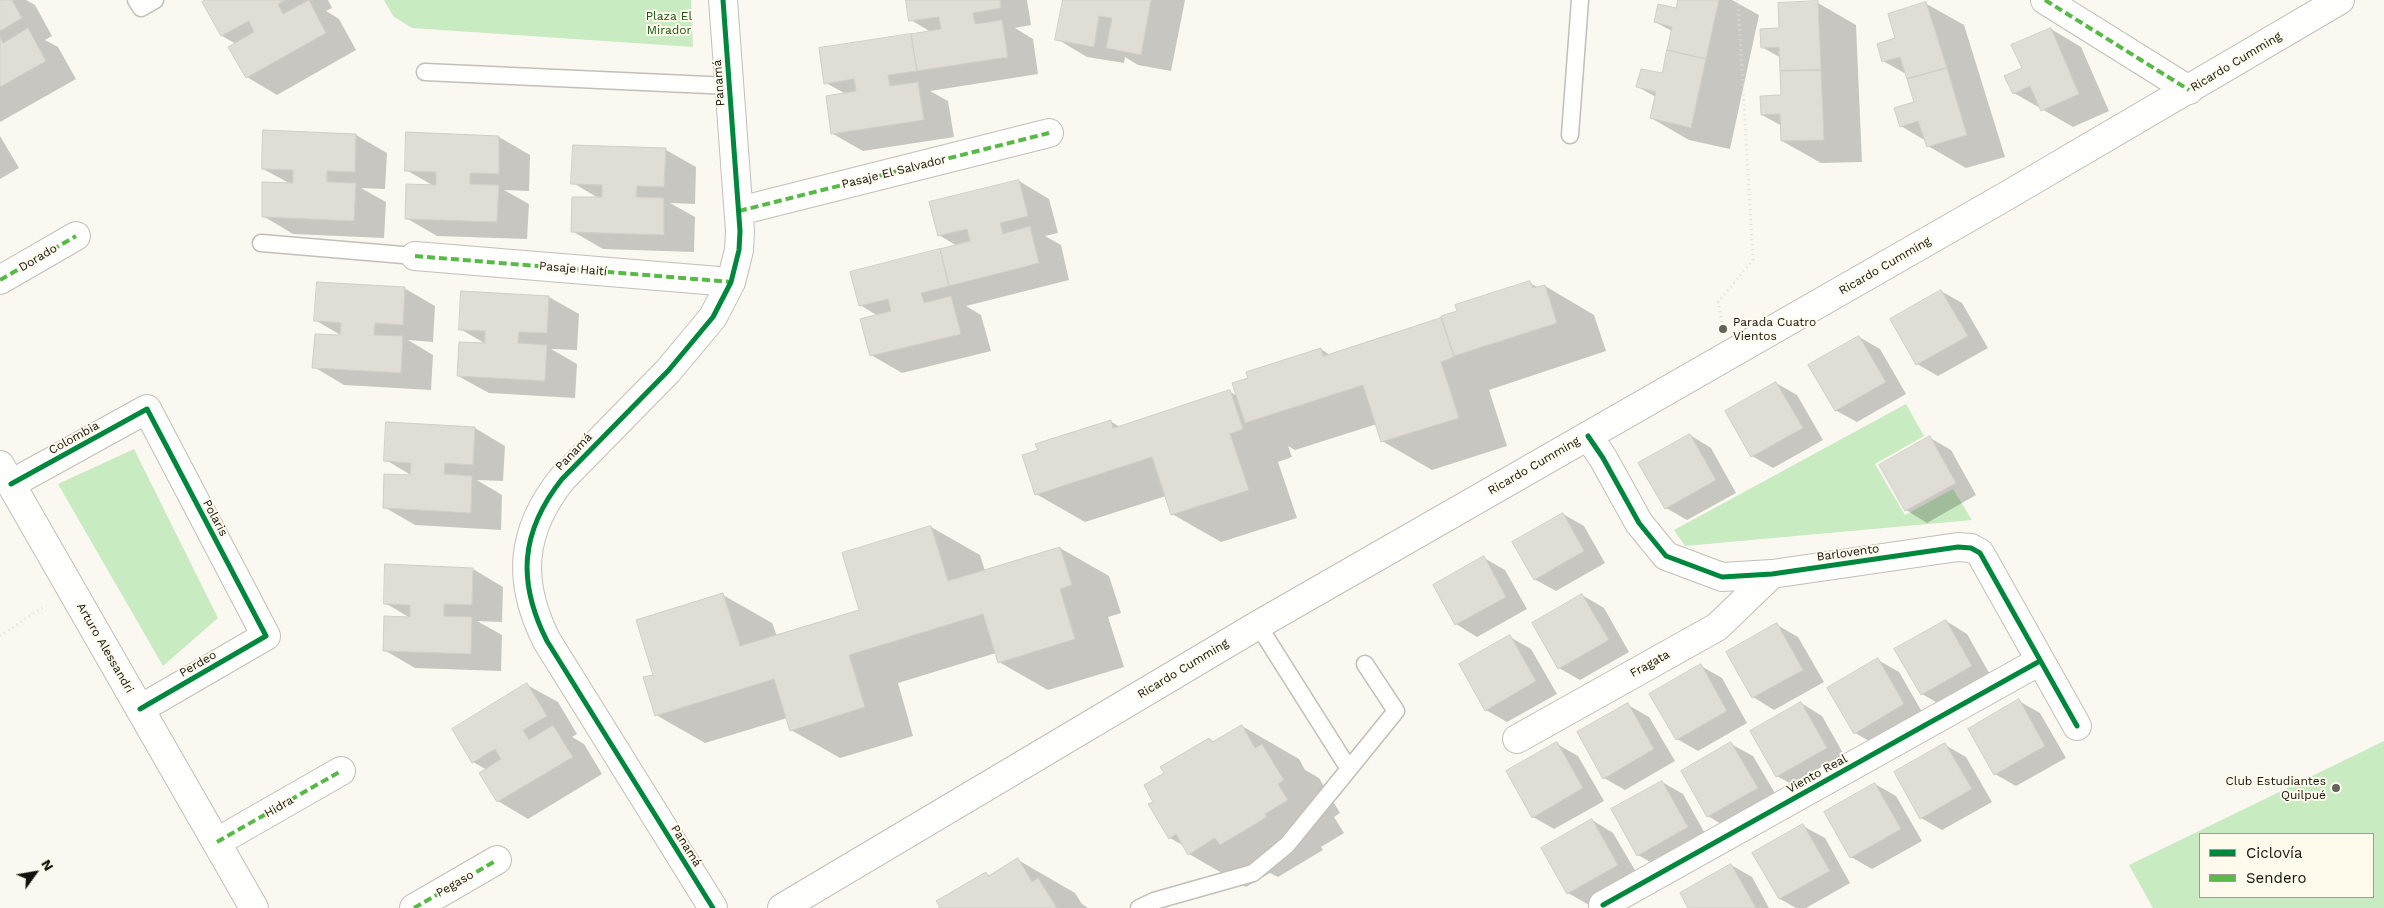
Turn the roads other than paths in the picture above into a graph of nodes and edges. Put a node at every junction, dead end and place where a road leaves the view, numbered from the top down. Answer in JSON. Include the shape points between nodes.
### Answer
{"nodes":[{"id":1,"x":136,"y":0,"type":"edge"},
{"id":2,"x":155,"y":0,"type":"edge"},
{"id":3,"x":723,"y":0,"type":"edge"},
{"id":4,"x":1580,"y":0,"type":"edge"},
{"id":5,"x":2045,"y":0,"type":"edge"},
{"id":6,"x":2340,"y":0,"type":"edge"},
{"id":7,"x":425,"y":72,"type":"dead end"},
{"id":8,"x":730,"y":86,"type":"junction"},
{"id":9,"x":2189,"y":90,"type":"junction"},
{"id":10,"x":1049,"y":133,"type":"dead end"},
{"id":11,"x":1570,"y":134,"type":"dead end"},
{"id":12,"x":739,"y":211,"type":"junction"},
{"id":13,"x":76,"y":236,"type":"dead end"},
{"id":14,"x":261,"y":243,"type":"dead end"},
{"id":15,"x":415,"y":256,"type":"joint"},
{"id":16,"x":0,"y":280,"type":"edge"},
{"id":17,"x":731,"y":282,"type":"junction"},
{"id":18,"x":147,"y":409,"type":"joint"},
{"id":19,"x":1588,"y":436,"type":"junction"},
{"id":20,"x":6,"y":475,"type":"edge"},
{"id":21,"x":1772,"y":574,"type":"junction"},
{"id":22,"x":1258,"y":625,"type":"junction"},
{"id":23,"x":266,"y":636,"type":"joint"},
{"id":24,"x":2040,"y":661,"type":"junction"},
{"id":25,"x":1365,"y":664,"type":"dead end"},
{"id":26,"x":140,"y":709,"type":"junction"},
{"id":27,"x":2077,"y":726,"type":"dead end"},
{"id":28,"x":1516,"y":739,"type":"dead end"},
{"id":29,"x":1349,"y":769,"type":"junction"},
{"id":30,"x":341,"y":771,"type":"dead end"},
{"id":31,"x":217,"y":842,"type":"junction"},
{"id":32,"x":496,"y":860,"type":"dead end"},
{"id":33,"x":1603,"y":905,"type":"dead end"},
{"id":34,"x":254,"y":908,"type":"edge"},
{"id":35,"x":414,"y":908,"type":"edge"},
{"id":36,"x":713,"y":908,"type":"edge"},
{"id":37,"x":782,"y":908,"type":"edge"},
{"id":38,"x":1139,"y":908,"type":"edge"}],
"edges":[{"from":1,"to":2,"type":"lane","via":[[141,8]]},
{"from":3,"to":8,"type":"street","name":"Panamá"},
{"from":4,"to":11,"type":"lane"},
{"from":5,"to":9,"type":"street"},
{"from":6,"to":9,"type":"street","name":"Ricardo Cumming"},
{"from":7,"to":8,"type":"lane"},
{"from":8,"to":12,"type":"street","name":"Panamá"},
{"from":9,"to":19,"type":"street","name":"Ricardo Cumming"},
{"from":10,"to":12,"type":"street","name":"Pasaje El Salvador"},
{"from":12,"to":17,"type":"street","name":"Panamá","via":[[739,250]]},
{"from":13,"to":16,"type":"street","name":"Dorado"},
{"from":14,"to":15,"type":"lane"},
{"from":15,"to":17,"type":"street","name":"Pasaje Haití"},
{"from":17,"to":36,"type":"street","name":"Panamá","via":[[713,317],[668,371],[548,497],[535,523],[526,559],[531,602],[547,641]]},
{"from":18,"to":20,"type":"street","name":"Colombia"},
{"from":18,"to":23,"type":"street","name":"Polaris"},
{"from":19,"to":21,"type":"street","name":"Barlovento","via":[[1638,523],[1666,556],[1722,577]]},
{"from":19,"to":22,"type":"street","name":"Ricardo Cumming"},
{"from":20,"to":26,"type":"street","name":"Arturo Alessandri"},
{"from":21,"to":24,"type":"street","name":"Barlovento","via":[[1958,547],[1971,548],[1980,553]]},
{"from":21,"to":28,"type":"street","name":"Fragata","via":[[1717,627]]},
{"from":22,"to":29,"type":"lane"},
{"from":22,"to":37,"type":"street","name":"Ricardo Cumming"},
{"from":23,"to":26,"type":"street","name":"Perdeo"},
{"from":24,"to":27,"type":"street","name":"Barlovento"},
{"from":24,"to":33,"type":"street","name":"Viento Real"},
{"from":25,"to":29,"type":"lane","via":[[1396,711]]},
{"from":26,"to":31,"type":"street","name":"Arturo Alessandri"},
{"from":29,"to":38,"type":"lane","via":[[1287,845],[1254,873]]},
{"from":30,"to":31,"type":"street","name":"Hidra"},
{"from":31,"to":34,"type":"street","name":"Arturo Alessandri"},
{"from":32,"to":35,"type":"street","name":"Pegaso"}]}
